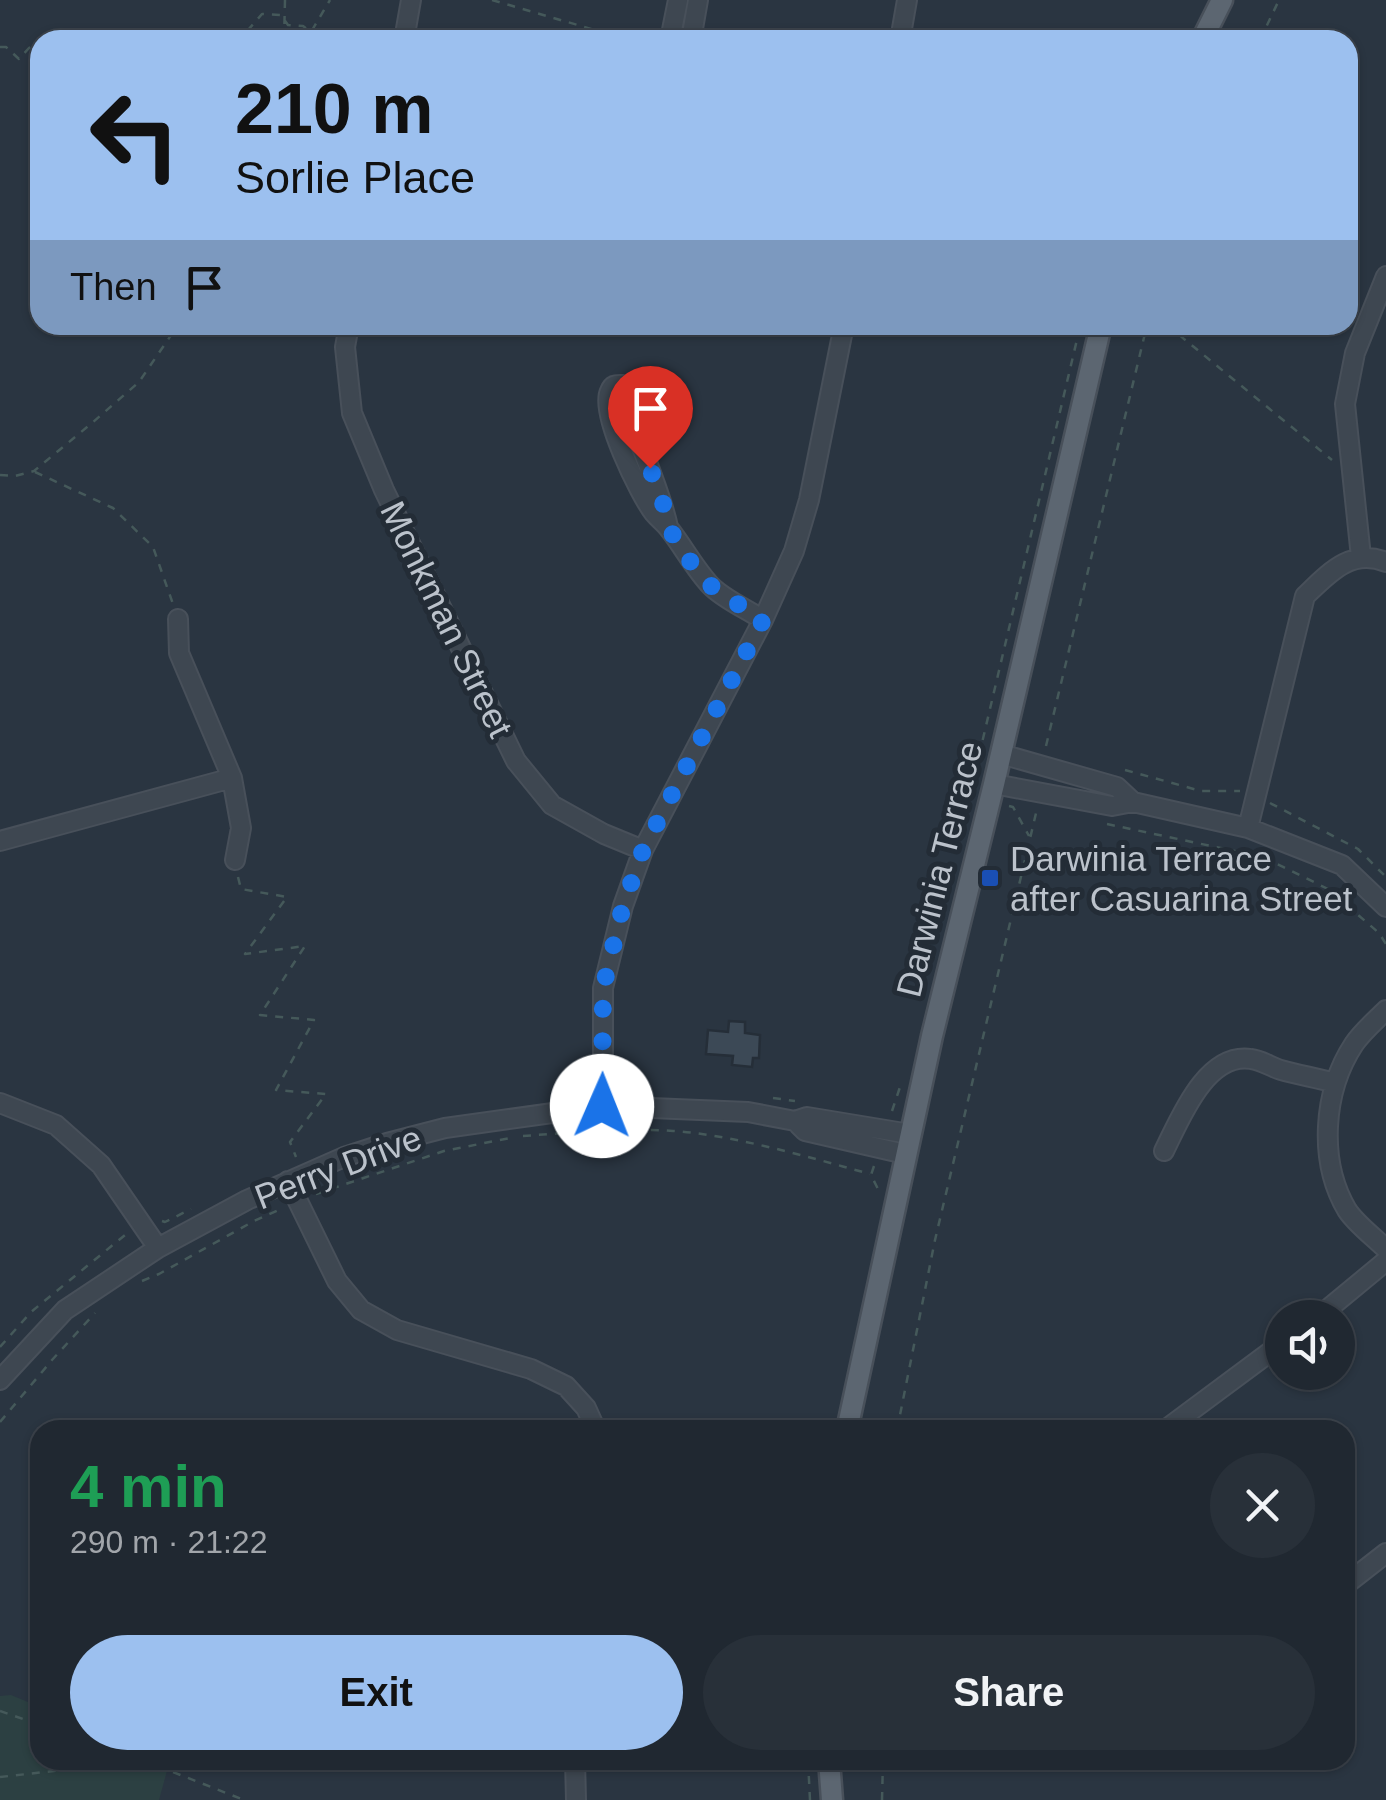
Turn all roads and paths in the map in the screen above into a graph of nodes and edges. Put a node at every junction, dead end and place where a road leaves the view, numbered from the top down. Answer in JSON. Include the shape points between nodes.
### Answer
{"nodes":[{"id":1,"x":285,"y":0,"type":"edge"},
{"id":2,"x":330,"y":0,"type":"edge"},
{"id":3,"x":411,"y":0,"type":"edge"},
{"id":4,"x":492,"y":0,"type":"edge"},
{"id":5,"x":678,"y":0,"type":"edge"},
{"id":6,"x":698,"y":0,"type":"edge"},
{"id":7,"x":907,"y":0,"type":"edge"},
{"id":8,"x":1222,"y":0,"type":"edge"},
{"id":9,"x":1279,"y":0,"type":"edge"},
{"id":10,"x":284,"y":20,"type":"junction"},
{"id":11,"x":250,"y":30,"type":"edge"},
{"id":12,"x":284,"y":30,"type":"edge"},
{"id":13,"x":308,"y":30,"type":"edge"},
{"id":14,"x":312,"y":30,"type":"edge"},
{"id":15,"x":406,"y":30,"type":"edge"},
{"id":16,"x":595,"y":30,"type":"edge"},
{"id":17,"x":672,"y":30,"type":"edge"},
{"id":18,"x":693,"y":30,"type":"edge"},
{"id":19,"x":902,"y":30,"type":"edge"},
{"id":20,"x":1207,"y":30,"type":"edge"},
{"id":21,"x":1265,"y":30,"type":"edge"},
{"id":22,"x":0,"y":47,"type":"edge"},
{"id":23,"x":30,"y":48,"type":"edge"},
{"id":24,"x":1386,"y":276,"type":"edge"},
{"id":25,"x":171,"y":335,"type":"edge"},
{"id":26,"x":347,"y":335,"type":"edge"},
{"id":27,"x":842,"y":335,"type":"edge"},
{"id":28,"x":1098,"y":335,"type":"edge"},
{"id":29,"x":1145,"y":335,"type":"edge"},
{"id":30,"x":1179,"y":335,"type":"edge"},
{"id":31,"x":34,"y":472,"type":"junction"},
{"id":32,"x":0,"y":475,"type":"edge"},
{"id":33,"x":1352,"y":476,"type":"junction"},
{"id":34,"x":668,"y":527,"type":"junction"},
{"id":35,"x":1361,"y":556,"type":"junction"},
{"id":36,"x":1386,"y":562,"type":"edge"},
{"id":37,"x":178,"y":619,"type":"joint"},
{"id":38,"x":763,"y":620,"type":"junction"},
{"id":39,"x":997,"y":741,"type":"junction"},
{"id":40,"x":1114,"y":767,"type":"dead end"},
{"id":41,"x":1053,"y":769,"type":"junction"},
{"id":42,"x":232,"y":778,"type":"junction"},
{"id":43,"x":994,"y":784,"type":"junction"},
{"id":44,"x":1047,"y":794,"type":"junction"},
{"id":45,"x":1256,"y":797,"type":"junction"},
{"id":46,"x":1133,"y":802,"type":"junction"},
{"id":47,"x":1093,"y":822,"type":"dead end"},
{"id":48,"x":1248,"y":828,"type":"junction"},
{"id":49,"x":0,"y":841,"type":"edge"},
{"id":50,"x":643,"y":850,"type":"junction"},
{"id":51,"x":234,"y":860,"type":"joint"},
{"id":52,"x":1386,"y":877,"type":"edge"},
{"id":53,"x":1386,"y":907,"type":"edge"},
{"id":54,"x":1386,"y":944,"type":"edge"},
{"id":55,"x":1386,"y":1010,"type":"edge"},
{"id":56,"x":1335,"y":1084,"type":"junction"},
{"id":57,"x":760,"y":1097,"type":"dead end"},
{"id":58,"x":797,"y":1101,"type":"dead end"},
{"id":59,"x":0,"y":1104,"type":"edge"},
{"id":60,"x":602,"y":1106,"type":"junction"},
{"id":61,"x":907,"y":1144,"type":"junction"},
{"id":62,"x":294,"y":1150,"type":"dead end"},
{"id":63,"x":1164,"y":1151,"type":"dead end"},
{"id":64,"x":871,"y":1174,"type":"dead end"},
{"id":65,"x":288,"y":1181,"type":"junction"},
{"id":66,"x":298,"y":1201,"type":"junction"},
{"id":67,"x":196,"y":1206,"type":"dead end"},
{"id":68,"x":141,"y":1224,"type":"junction"},
{"id":69,"x":158,"y":1248,"type":"junction"},
{"id":70,"x":1386,"y":1249,"type":"edge"},
{"id":71,"x":1386,"y":1261,"type":"edge"},
{"id":72,"x":140,"y":1282,"type":"dead end"},
{"id":73,"x":1339,"y":1300,"type":"edge"},
{"id":74,"x":101,"y":1306,"type":"dead end"},
{"id":75,"x":0,"y":1348,"type":"edge"},
{"id":76,"x":1265,"y":1356,"type":"edge"},
{"id":77,"x":0,"y":1380,"type":"edge"},
{"id":78,"x":591,"y":1420,"type":"edge"},
{"id":79,"x":849,"y":1420,"type":"edge"},
{"id":80,"x":899,"y":1420,"type":"edge"},
{"id":81,"x":1178,"y":1420,"type":"edge"},
{"id":82,"x":0,"y":1422,"type":"edge"},
{"id":83,"x":1386,"y":1552,"type":"edge"},
{"id":84,"x":1355,"y":1577,"type":"edge"},
{"id":85,"x":0,"y":1711,"type":"edge"},
{"id":86,"x":30,"y":1722,"type":"edge"},
{"id":87,"x":59,"y":1770,"type":"edge"},
{"id":88,"x":169,"y":1770,"type":"edge"},
{"id":89,"x":575,"y":1770,"type":"edge"},
{"id":90,"x":808,"y":1770,"type":"edge"},
{"id":91,"x":830,"y":1770,"type":"edge"},
{"id":92,"x":883,"y":1770,"type":"edge"},
{"id":93,"x":0,"y":1777,"type":"edge"},
{"id":94,"x":244,"y":1800,"type":"edge"},
{"id":95,"x":576,"y":1800,"type":"edge"},
{"id":96,"x":810,"y":1800,"type":"edge"},
{"id":97,"x":832,"y":1800,"type":"edge"},
{"id":98,"x":882,"y":1800,"type":"edge"}],
"edges":[{"from":1,"to":10,"type":"path"},
{"from":2,"to":14,"type":"path"},
{"from":3,"to":15,"type":"street"},
{"from":4,"to":16,"type":"path"},
{"from":5,"to":17,"type":"street"},
{"from":6,"to":18,"type":"street"},
{"from":7,"to":19,"type":"street"},
{"from":8,"to":20,"type":"main road"},
{"from":9,"to":21,"type":"path"},
{"from":10,"to":11,"type":"path","via":[[262,14]]},
{"from":10,"to":12,"type":"path"},
{"from":10,"to":13,"type":"path"},
{"from":22,"to":23,"type":"path","via":[[19,59]]},
{"from":24,"to":33,"type":"street","via":[[1355,353],[1345,404]]},
{"from":25,"to":31,"type":"path","via":[[139,382]]},
{"from":26,"to":50,"type":"street","name":"Monkman Street","via":[[352,412],[516,760],[552,805]]},
{"from":27,"to":38,"type":"street","via":[[810,500]]},
{"from":28,"to":39,"type":"main road","name":"Darwinia Terrace"},
{"from":29,"to":41,"type":"path","via":[[1046,748]]},
{"from":30,"to":33,"type":"path"},
{"from":31,"to":32,"type":"path"},
{"from":31,"to":37,"type":"path","via":[[113,508],[152,547]]},
{"from":33,"to":35,"type":"street"},
{"from":34,"to":34,"type":"street","via":[[623,454],[609,401],[616,385],[630,392]]},
{"from":34,"to":38,"type":"street","via":[[714,589]]},
{"from":35,"to":36,"type":"street"},
{"from":35,"to":45,"type":"street","via":[[1306,596]]},
{"from":37,"to":42,"type":"street","via":[[179,653]]},
{"from":38,"to":50,"type":"street"},
{"from":39,"to":41,"type":"street"},
{"from":39,"to":43,"type":"main road","name":"Darwinia Terrace"},
{"from":40,"to":45,"type":"path","via":[[1201,791]]},
{"from":41,"to":46,"type":"street","via":[[1117,787]]},
{"from":42,"to":49,"type":"street"},
{"from":42,"to":51,"type":"street","via":[[242,828]]},
{"from":43,"to":44,"type":"street"},
{"from":43,"to":61,"type":"main road","name":"Darwinia Terrace"},
{"from":44,"to":46,"type":"street","via":[[1112,806]]},
{"from":44,"to":80,"type":"path","via":[[1036,810]]},
{"from":45,"to":48,"type":"street"},
{"from":45,"to":52,"type":"path","via":[[1358,849]]},
{"from":46,"to":48,"type":"street"},
{"from":47,"to":54,"type":"path","via":[[1263,857],[1328,889]]},
{"from":48,"to":53,"type":"street","via":[[1342,865]]},
{"from":50,"to":60,"type":"street","via":[[603,988]]},
{"from":51,"to":62,"type":"path","via":[[240,888],[287,897],[245,954],[304,946],[260,1014],[314,1020],[276,1090],[326,1094],[290,1142]]},
{"from":55,"to":56,"type":"street","via":[[1356,1041]]},
{"from":56,"to":63,"type":"street","via":[[1249,1058],[1227,1062],[1188,1103]]},
{"from":56,"to":70,"type":"street","via":[[1328,1123],[1331,1170],[1348,1212]]},
{"from":57,"to":58,"type":"path"},
{"from":59,"to":68,"type":"street","via":[[56,1125],[101,1164]]},
{"from":60,"to":61,"type":"street","name":"Perry Drive","via":[[748,1112],[795,1121],[805,1131]]},
{"from":60,"to":65,"type":"street","name":"Perry Drive","via":[[444,1128],[363,1150]]},
{"from":61,"to":79,"type":"main road","name":"Darwinia Terrace"},
{"from":64,"to":66,"type":"path","via":[[752,1143],[620,1130],[518,1136],[444,1150]]},
{"from":65,"to":66,"type":"street"},
{"from":65,"to":69,"type":"street","name":"Perry Drive"},
{"from":66,"to":72,"type":"path"},
{"from":66,"to":78,"type":"street","via":[[337,1281],[361,1310],[397,1330],[566,1386]]},
{"from":67,"to":68,"type":"path","via":[[165,1222]]},
{"from":68,"to":69,"type":"street"},
{"from":68,"to":75,"type":"path","via":[[31,1312]]},
{"from":69,"to":77,"type":"street","name":"Perry Drive","via":[[65,1310]]},
{"from":71,"to":73,"type":"street"},
{"from":74,"to":82,"type":"path"},
{"from":76,"to":81,"type":"street"},
{"from":83,"to":84,"type":"street"},
{"from":85,"to":86,"type":"path"},
{"from":87,"to":93,"type":"path"},
{"from":88,"to":94,"type":"path"},
{"from":89,"to":95,"type":"street"},
{"from":90,"to":96,"type":"path"},
{"from":91,"to":97,"type":"main road"},
{"from":92,"to":98,"type":"path"}]}
